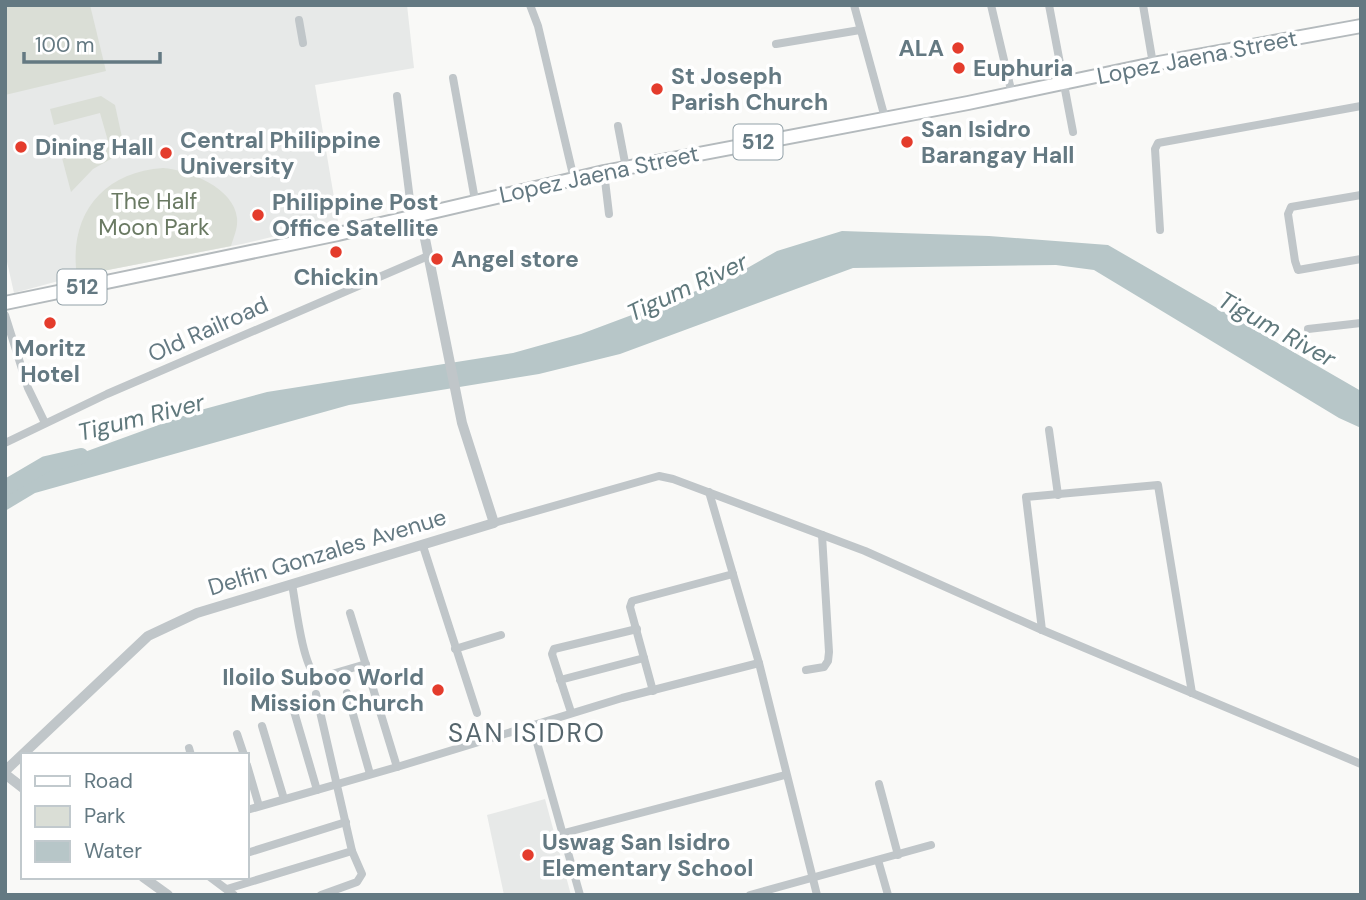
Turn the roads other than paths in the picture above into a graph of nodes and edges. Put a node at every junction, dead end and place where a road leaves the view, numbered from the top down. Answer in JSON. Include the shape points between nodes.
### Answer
{"nodes":[{"id":1,"x":530,"y":5,"type":"edge"},
{"id":2,"x":854,"y":5,"type":"edge"},
{"id":3,"x":991,"y":5,"type":"edge"},
{"id":4,"x":1049,"y":5,"type":"edge"},
{"id":5,"x":1143,"y":5,"type":"edge"},
{"id":6,"x":299,"y":20,"type":"dead end"},
{"id":7,"x":1361,"y":26,"type":"edge"},
{"id":8,"x":860,"y":30,"type":"junction"},
{"id":9,"x":303,"y":43,"type":"dead end"},
{"id":10,"x":776,"y":44,"type":"dead end"},
{"id":11,"x":1153,"y":64,"type":"junction"},
{"id":12,"x":453,"y":78,"type":"dead end"},
{"id":13,"x":1064,"y":84,"type":"junction"},
{"id":14,"x":1012,"y":94,"type":"junction"},
{"id":15,"x":397,"y":96,"type":"dead end"},
{"id":16,"x":1361,"y":106,"type":"edge"},
{"id":17,"x":885,"y":118,"type":"junction"},
{"id":18,"x":618,"y":126,"type":"dead end"},
{"id":19,"x":1073,"y":132,"type":"dead end"},
{"id":20,"x":626,"y":168,"type":"junction"},
{"id":21,"x":604,"y":172,"type":"junction"},
{"id":22,"x":574,"y":179,"type":"junction"},
{"id":23,"x":1361,"y":195,"type":"edge"},
{"id":24,"x":475,"y":200,"type":"junction"},
{"id":25,"x":609,"y":214,"type":"dead end"},
{"id":26,"x":416,"y":215,"type":"junction"},
{"id":27,"x":1160,"y":230,"type":"dead end"},
{"id":28,"x":428,"y":256,"type":"junction"},
{"id":29,"x":1361,"y":259,"type":"edge"},
{"id":30,"x":5,"y":303,"type":"edge"},
{"id":31,"x":5,"y":315,"type":"edge"},
{"id":32,"x":1361,"y":323,"type":"edge"},
{"id":33,"x":1308,"y":329,"type":"dead end"},
{"id":34,"x":45,"y":423,"type":"junction"},
{"id":35,"x":1049,"y":430,"type":"dead end"},
{"id":36,"x":5,"y":443,"type":"edge"},
{"id":37,"x":709,"y":492,"type":"junction"},
{"id":38,"x":1058,"y":495,"type":"junction"},
{"id":39,"x":494,"y":523,"type":"junction"},
{"id":40,"x":822,"y":535,"type":"junction"},
{"id":41,"x":423,"y":546,"type":"junction"},
{"id":42,"x":733,"y":574,"type":"junction"},
{"id":43,"x":292,"y":584,"type":"junction"},
{"id":44,"x":350,"y":613,"type":"dead end"},
{"id":45,"x":637,"y":629,"type":"junction"},
{"id":46,"x":1042,"y":629,"type":"junction"},
{"id":47,"x":501,"y":635,"type":"dead end"},
{"id":48,"x":455,"y":649,"type":"junction"},
{"id":49,"x":645,"y":658,"type":"junction"},
{"id":50,"x":759,"y":663,"type":"junction"},
{"id":51,"x":366,"y":664,"type":"junction"},
{"id":52,"x":806,"y":670,"type":"dead end"},
{"id":53,"x":560,"y":680,"type":"junction"},
{"id":54,"x":653,"y":691,"type":"junction"},
{"id":55,"x":347,"y":693,"type":"dead end"},
{"id":56,"x":1192,"y":693,"type":"junction"},
{"id":57,"x":316,"y":694,"type":"dead end"},
{"id":58,"x":291,"y":701,"type":"dead end"},
{"id":59,"x":571,"y":712,"type":"junction"},
{"id":60,"x":477,"y":713,"type":"dead end"},
{"id":61,"x":532,"y":725,"type":"junction"},
{"id":62,"x":262,"y":726,"type":"dead end"},
{"id":63,"x":237,"y":734,"type":"dead end"},
{"id":64,"x":22,"y":753,"type":"edge"},
{"id":65,"x":243,"y":753,"type":"edge"},
{"id":66,"x":21,"y":754,"type":"edge"},
{"id":67,"x":1361,"y":764,"type":"edge"},
{"id":68,"x":397,"y":767,"type":"junction"},
{"id":69,"x":248,"y":768,"type":"edge"},
{"id":70,"x":5,"y":772,"type":"edge"},
{"id":71,"x":370,"y":774,"type":"junction"},
{"id":72,"x":785,"y":775,"type":"junction"},
{"id":73,"x":338,"y":784,"type":"junction"},
{"id":74,"x":879,"y":784,"type":"dead end"},
{"id":75,"x":21,"y":786,"type":"edge"},
{"id":76,"x":317,"y":790,"type":"junction"},
{"id":77,"x":284,"y":799,"type":"junction"},
{"id":78,"x":260,"y":806,"type":"junction"},
{"id":79,"x":248,"y":810,"type":"edge"},
{"id":80,"x":346,"y":822,"type":"junction"},
{"id":81,"x":564,"y":833,"type":"junction"},
{"id":82,"x":931,"y":845,"type":"dead end"},
{"id":83,"x":352,"y":851,"type":"junction"},
{"id":84,"x":248,"y":853,"type":"edge"},
{"id":85,"x":898,"y":855,"type":"junction"},
{"id":86,"x":878,"y":860,"type":"junction"},
{"id":87,"x":813,"y":878,"type":"junction"},
{"id":88,"x":146,"y":879,"type":"edge"},
{"id":89,"x":213,"y":879,"type":"edge"},
{"id":90,"x":231,"y":892,"type":"edge"},
{"id":91,"x":168,"y":895,"type":"edge"},
{"id":92,"x":321,"y":895,"type":"edge"},
{"id":93,"x":580,"y":895,"type":"edge"},
{"id":94,"x":750,"y":895,"type":"edge"},
{"id":95,"x":817,"y":895,"type":"edge"},
{"id":96,"x":888,"y":895,"type":"edge"}],
"edges":[{"from":1,"to":22,"type":"street"},
{"from":2,"to":8,"type":"street"},
{"from":3,"to":14,"type":"street"},
{"from":4,"to":13,"type":"street"},
{"from":5,"to":11,"type":"street"},
{"from":6,"to":9,"type":"street"},
{"from":7,"to":11,"type":"main road","name":"Lopez Jaena Street","number":"512"},
{"from":8,"to":10,"type":"street"},
{"from":8,"to":17,"type":"street"},
{"from":11,"to":13,"type":"main road","name":"Lopez Jaena Street","number":"512"},
{"from":12,"to":24,"type":"street"},
{"from":13,"to":14,"type":"main road","name":"Lopez Jaena Street","number":"512"},
{"from":13,"to":19,"type":"street"},
{"from":14,"to":17,"type":"main road","name":"Lopez Jaena Street","number":"512"},
{"from":15,"to":26,"type":"street"},
{"from":16,"to":27,"type":"street","via":[[1158,144]]},
{"from":17,"to":20,"type":"main road","name":"Lopez Jaena Street","number":"512"},
{"from":18,"to":20,"type":"street"},
{"from":20,"to":21,"type":"main road","name":"Lopez Jaena Street","number":"512"},
{"from":21,"to":22,"type":"main road","name":"Lopez Jaena Street","number":"512"},
{"from":21,"to":25,"type":"street"},
{"from":22,"to":24,"type":"main road","name":"Lopez Jaena Street","number":"512"},
{"from":23,"to":29,"type":"street","via":[[1291,207],[1288,214],[1298,270]]},
{"from":24,"to":26,"type":"main road","name":"Lopez Jaena Street","number":"512"},
{"from":26,"to":28,"type":"street"},
{"from":26,"to":30,"type":"main road","name":"Lopez Jaena Street","number":"512"},
{"from":28,"to":34,"type":"street","name":"Old Railroad"},
{"from":28,"to":39,"type":"street","via":[[462,423]]},
{"from":31,"to":34,"type":"street","via":[[28,388]]},
{"from":32,"to":33,"type":"street"},
{"from":34,"to":36,"type":"street","name":"Old Railroad"},
{"from":35,"to":38,"type":"street"},
{"from":37,"to":39,"type":"street","name":"Delfin Gonzales Avenue","via":[[659,476]]},
{"from":37,"to":40,"type":"street","name":"Delfin Gonzales Avenue"},
{"from":37,"to":42,"type":"street"},
{"from":38,"to":46,"type":"street","via":[[1026,497]]},
{"from":38,"to":56,"type":"street","via":[[1158,485]]},
{"from":39,"to":41,"type":"street","name":"Delfin Gonzales Avenue"},
{"from":40,"to":46,"type":"street","name":"Delfin Gonzales Avenue"},
{"from":40,"to":52,"type":"street","via":[[829,652],[824,667]]},
{"from":41,"to":43,"type":"street","name":"Delfin Gonzales Avenue"},
{"from":41,"to":48,"type":"street"},
{"from":42,"to":45,"type":"street","via":[[632,601]]},
{"from":42,"to":50,"type":"street"},
{"from":43,"to":51,"type":"street","via":[[307,659],[316,677]]},
{"from":43,"to":64,"type":"street","name":"Delfin Gonzales Avenue","via":[[197,613],[148,636]]},
{"from":44,"to":51,"type":"street"},
{"from":45,"to":49,"type":"street"},
{"from":45,"to":53,"type":"street","via":[[554,649]]},
{"from":46,"to":56,"type":"street","name":"Delfin Gonzales Avenue"},
{"from":47,"to":48,"type":"street"},
{"from":48,"to":60,"type":"street"},
{"from":49,"to":53,"type":"street"},
{"from":49,"to":54,"type":"street"},
{"from":50,"to":54,"type":"street"},
{"from":50,"to":72,"type":"street"},
{"from":51,"to":68,"type":"street"},
{"from":53,"to":59,"type":"street"},
{"from":54,"to":59,"type":"street"},
{"from":55,"to":71,"type":"street"},
{"from":56,"to":67,"type":"street","name":"Delfin Gonzales Avenue"},
{"from":57,"to":73,"type":"street"},
{"from":58,"to":76,"type":"street"},
{"from":59,"to":61,"type":"street"},
{"from":61,"to":68,"type":"street"},
{"from":61,"to":81,"type":"street"},
{"from":62,"to":77,"type":"street"},
{"from":63,"to":65,"type":"street"},
{"from":66,"to":70,"type":"street","name":"Delfin Gonzales Avenue"},
{"from":68,"to":71,"type":"street"},
{"from":69,"to":78,"type":"street"},
{"from":70,"to":75,"type":"street"},
{"from":71,"to":73,"type":"street"},
{"from":72,"to":81,"type":"street"},
{"from":72,"to":87,"type":"street"},
{"from":73,"to":76,"type":"street"},
{"from":73,"to":80,"type":"street"},
{"from":74,"to":85,"type":"street"},
{"from":76,"to":77,"type":"street"},
{"from":77,"to":78,"type":"street"},
{"from":78,"to":79,"type":"street"},
{"from":80,"to":83,"type":"street"},
{"from":80,"to":84,"type":"street"},
{"from":81,"to":93,"type":"street"},
{"from":82,"to":85,"type":"street"},
{"from":83,"to":90,"type":"street"},
{"from":83,"to":92,"type":"street","via":[[360,878]]},
{"from":85,"to":86,"type":"street"},
{"from":86,"to":87,"type":"street"},
{"from":86,"to":96,"type":"street"},
{"from":87,"to":94,"type":"street"},
{"from":87,"to":95,"type":"street"},
{"from":88,"to":91,"type":"street"},
{"from":89,"to":90,"type":"street"}]}
